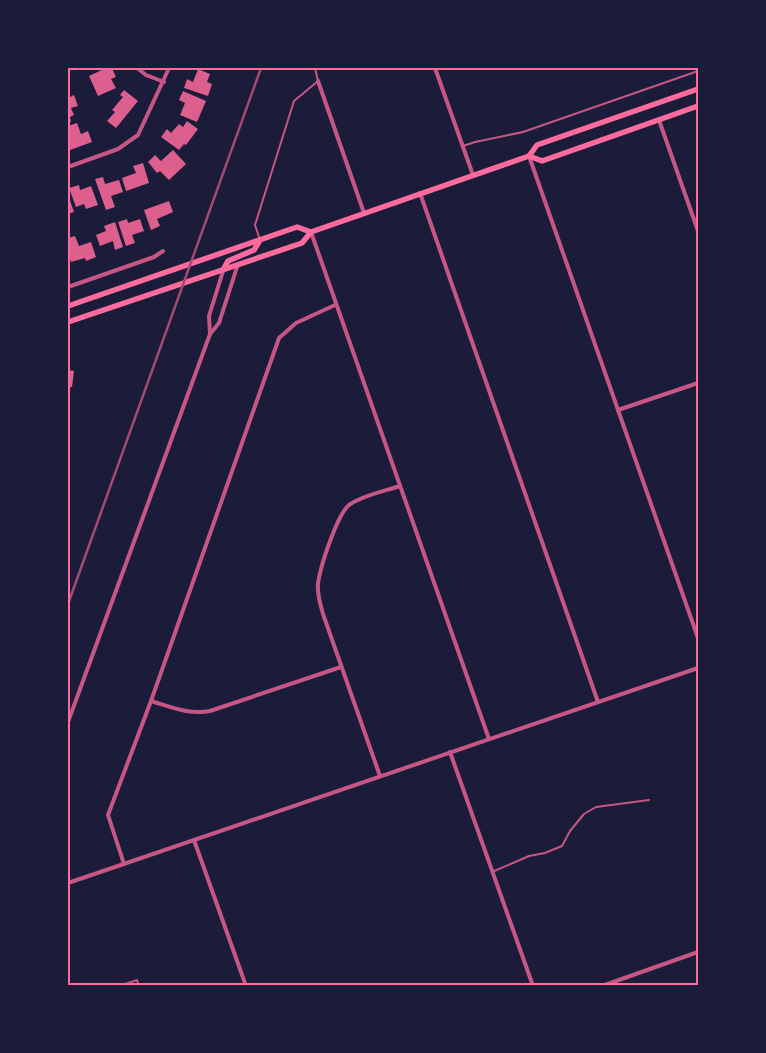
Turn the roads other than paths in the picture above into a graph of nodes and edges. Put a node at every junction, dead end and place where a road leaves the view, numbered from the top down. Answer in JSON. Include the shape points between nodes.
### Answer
{"nodes":[{"id":1,"x":137,"y":68,"type":"edge"},
{"id":2,"x":169,"y":68,"type":"edge"},
{"id":3,"x":315,"y":68,"type":"edge"},
{"id":4,"x":435,"y":68,"type":"edge"},
{"id":5,"x":698,"y":71,"type":"edge"},
{"id":6,"x":318,"y":81,"type":"junction"},
{"id":7,"x":164,"y":82,"type":"junction"},
{"id":8,"x":698,"y":89,"type":"edge"},
{"id":9,"x":698,"y":106,"type":"edge"},
{"id":10,"x":659,"y":120,"type":"junction"},
{"id":11,"x":463,"y":146,"type":"junction"},
{"id":12,"x":529,"y":156,"type":"junction"},
{"id":13,"x":68,"y":167,"type":"edge"},
{"id":14,"x":473,"y":175,"type":"junction"},
{"id":15,"x":420,"y":194,"type":"junction"},
{"id":16,"x":364,"y":213,"type":"junction"},
{"id":17,"x":698,"y":231,"type":"edge"},
{"id":18,"x":310,"y":232,"type":"junction"},
{"id":19,"x":260,"y":240,"type":"junction"},
{"id":20,"x":163,"y":251,"type":"dead end"},
{"id":21,"x":238,"y":264,"type":"junction"},
{"id":22,"x":224,"y":268,"type":"junction"},
{"id":23,"x":68,"y":287,"type":"edge"},
{"id":24,"x":335,"y":305,"type":"junction"},
{"id":25,"x":68,"y":306,"type":"edge"},
{"id":26,"x":68,"y":322,"type":"edge"},
{"id":27,"x":210,"y":334,"type":"junction"},
{"id":28,"x":698,"y":383,"type":"edge"},
{"id":29,"x":618,"y":410,"type":"junction"},
{"id":30,"x":400,"y":486,"type":"junction"},
{"id":31,"x":698,"y":638,"type":"edge"},
{"id":32,"x":341,"y":668,"type":"junction"},
{"id":33,"x":698,"y":668,"type":"edge"},
{"id":34,"x":151,"y":700,"type":"junction"},
{"id":35,"x":598,"y":702,"type":"junction"},
{"id":36,"x":68,"y":722,"type":"edge"},
{"id":37,"x":489,"y":739,"type":"junction"},
{"id":38,"x":450,"y":752,"type":"junction"},
{"id":39,"x":380,"y":776,"type":"junction"},
{"id":40,"x":649,"y":800,"type":"dead end"},
{"id":41,"x":194,"y":840,"type":"junction"},
{"id":42,"x":124,"y":864,"type":"junction"},
{"id":43,"x":492,"y":872,"type":"junction"},
{"id":44,"x":68,"y":883,"type":"edge"},
{"id":45,"x":698,"y":952,"type":"edge"},
{"id":46,"x":120,"y":986,"type":"edge"},
{"id":47,"x":139,"y":986,"type":"edge"},
{"id":48,"x":246,"y":986,"type":"edge"},
{"id":49,"x":533,"y":986,"type":"edge"},
{"id":50,"x":602,"y":986,"type":"edge"}],
"edges":[{"from":1,"to":7,"type":"street"},
{"from":2,"to":7,"type":"street"},
{"from":3,"to":6,"type":"lane"},
{"from":4,"to":11,"type":"street"},
{"from":5,"to":11,"type":"lane","via":[[523,132]]},
{"from":6,"to":16,"type":"street"},
{"from":6,"to":19,"type":"lane","via":[[294,101],[255,225]]},
{"from":7,"to":13,"type":"street","via":[[138,135],[118,149]]},
{"from":8,"to":12,"type":"main road","via":[[537,145]]},
{"from":9,"to":10,"type":"main road"},
{"from":10,"to":12,"type":"main road","via":[[542,161]]},
{"from":10,"to":17,"type":"street"},
{"from":11,"to":14,"type":"street"},
{"from":12,"to":14,"type":"main road"},
{"from":12,"to":29,"type":"street"},
{"from":14,"to":15,"type":"main road"},
{"from":15,"to":16,"type":"main road"},
{"from":15,"to":35,"type":"street"},
{"from":16,"to":18,"type":"main road"},
{"from":18,"to":19,"type":"main road","via":[[297,227]]},
{"from":18,"to":21,"type":"main road","via":[[302,243]]},
{"from":18,"to":24,"type":"street"},
{"from":19,"to":22,"type":"main road","via":[[254,250],[228,261]]},
{"from":19,"to":25,"type":"main road"},
{"from":20,"to":23,"type":"street"},
{"from":21,"to":22,"type":"main road"},
{"from":21,"to":27,"type":"street","via":[[219,323]]},
{"from":22,"to":26,"type":"main road"},
{"from":22,"to":27,"type":"street","via":[[208,316]]},
{"from":24,"to":30,"type":"street"},
{"from":24,"to":34,"type":"street","via":[[296,322],[279,338]]},
{"from":27,"to":36,"type":"street"},
{"from":28,"to":29,"type":"street"},
{"from":29,"to":31,"type":"street"},
{"from":30,"to":32,"type":"street","via":[[358,500],[345,510],[338,520],[320,572],[320,604]]},
{"from":30,"to":37,"type":"street"},
{"from":32,"to":34,"type":"street","via":[[210,712],[193,713]]},
{"from":32,"to":39,"type":"street"},
{"from":33,"to":35,"type":"street"},
{"from":34,"to":42,"type":"street","via":[[108,816]]},
{"from":35,"to":37,"type":"street"},
{"from":37,"to":38,"type":"street"},
{"from":38,"to":39,"type":"street"},
{"from":38,"to":43,"type":"street"},
{"from":39,"to":41,"type":"street"},
{"from":40,"to":43,"type":"lane","via":[[596,807],[584,814],[562,846]]},
{"from":41,"to":42,"type":"street"},
{"from":41,"to":48,"type":"street"},
{"from":42,"to":44,"type":"street"},
{"from":43,"to":49,"type":"street"},
{"from":45,"to":50,"type":"street"},
{"from":46,"to":47,"type":"lane","via":[[137,980]]}]}
